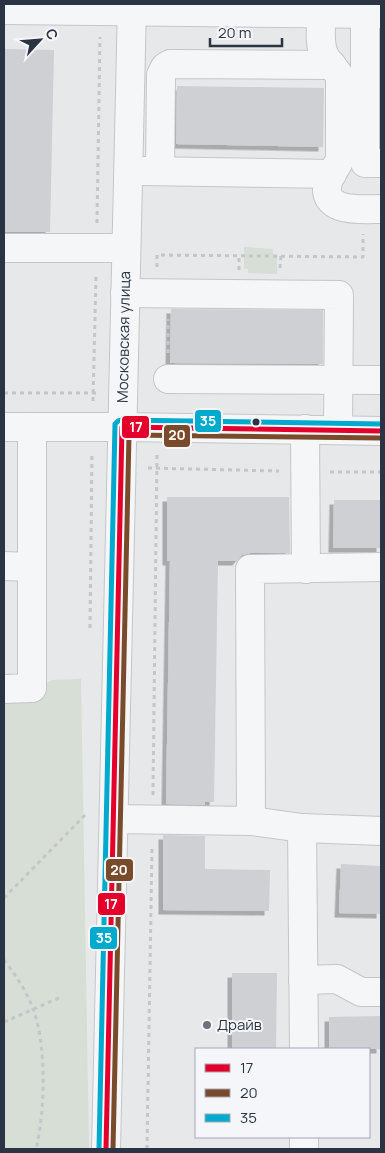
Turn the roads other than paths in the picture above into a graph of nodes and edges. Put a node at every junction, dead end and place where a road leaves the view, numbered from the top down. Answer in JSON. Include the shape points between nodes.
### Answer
{"nodes":[{"id":1,"x":132,"y":7,"type":"edge"},
{"id":2,"x":4,"y":10,"type":"edge"},
{"id":3,"x":322,"y":13,"type":"junction"},
{"id":4,"x":373,"y":14,"type":"edge"},
{"id":5,"x":332,"y":65,"type":"junction"},
{"id":6,"x":381,"y":163,"type":"edge"},
{"id":7,"x":128,"y":171,"type":"junction"},
{"id":8,"x":160,"y":171,"type":"junction"},
{"id":9,"x":332,"y":174,"type":"junction"},
{"id":10,"x":372,"y":209,"type":"edge"},
{"id":11,"x":4,"y":248,"type":"edge"},
{"id":12,"x":126,"y":248,"type":"junction"},
{"id":13,"x":125,"y":292,"type":"junction"},
{"id":14,"x":168,"y":379,"type":"road end"},
{"id":15,"x":339,"y":380,"type":"junction"},
{"id":16,"x":381,"y":380,"type":"edge"},
{"id":17,"x":4,"y":427,"type":"edge"},
{"id":18,"x":32,"y":427,"type":"junction"},
{"id":19,"x":122,"y":427,"type":"junction"},
{"id":20,"x":305,"y":430,"type":"junction"},
{"id":21,"x":338,"y":430,"type":"junction"},
{"id":22,"x":381,"y":431,"type":"edge"},
{"id":23,"x":4,"y":566,"type":"edge"},
{"id":24,"x":32,"y":567,"type":"junction"},
{"id":25,"x":381,"y":567,"type":"edge"},
{"id":26,"x":306,"y":568,"type":"junction"},
{"id":27,"x":4,"y":688,"type":"edge"},
{"id":28,"x":114,"y":819,"type":"junction"},
{"id":29,"x":251,"y":821,"type":"junction"},
{"id":30,"x":302,"y":828,"type":"junction"},
{"id":31,"x":381,"y":831,"type":"edge"},
{"id":32,"x":303,"y":980,"type":"junction"},
{"id":33,"x":381,"y":992,"type":"edge"},
{"id":34,"x":304,"y":1048,"type":"edge"},
{"id":35,"x":106,"y":1149,"type":"edge"}],
"edges":[{"from":1,"to":2,"type":"street"},
{"from":1,"to":3,"type":"street"},
{"from":1,"to":7,"type":"street","name":"Московская улица"},
{"from":3,"to":4,"type":"street"},
{"from":3,"to":5,"type":"street","via":[[322,52]]},
{"from":4,"to":6,"type":"street","via":[[365,163]]},
{"from":5,"to":8,"type":"street","via":[[170,64],[165,67],[161,75]]},
{"from":5,"to":9,"type":"street","via":[[340,77],[340,158]]},
{"from":7,"to":8,"type":"street"},
{"from":7,"to":12,"type":"street","name":"Московская улица"},
{"from":8,"to":9,"type":"street"},
{"from":9,"to":10,"type":"street","via":[[327,189],[333,203],[346,209]]},
{"from":11,"to":12,"type":"street"},
{"from":12,"to":13,"type":"street","name":"Московская улица"},
{"from":13,"to":15,"type":"street","via":[[339,295]]},
{"from":13,"to":19,"type":"street","name":"Московская улица"},
{"from":14,"to":15,"type":"street"},
{"from":15,"to":16,"type":"street"},
{"from":15,"to":21,"type":"street"},
{"from":17,"to":18,"type":"street"},
{"from":18,"to":19,"type":"street"},
{"from":18,"to":24,"type":"street"},
{"from":19,"to":20,"type":"street"},
{"from":19,"to":28,"type":"street","name":"Московская улица"},
{"from":20,"to":21,"type":"street"},
{"from":20,"to":26,"type":"street"},
{"from":21,"to":22,"type":"street"},
{"from":23,"to":24,"type":"street"},
{"from":24,"to":27,"type":"street","via":[[32,688]]},
{"from":25,"to":26,"type":"street"},
{"from":26,"to":29,"type":"street","via":[[250,569]]},
{"from":28,"to":29,"type":"street"},
{"from":28,"to":35,"type":"street","name":"Московская улица"},
{"from":29,"to":30,"type":"street"},
{"from":30,"to":31,"type":"street"},
{"from":30,"to":32,"type":"street"},
{"from":32,"to":33,"type":"street","via":[[337,979],[361,992]]},
{"from":32,"to":34,"type":"street"}]}
